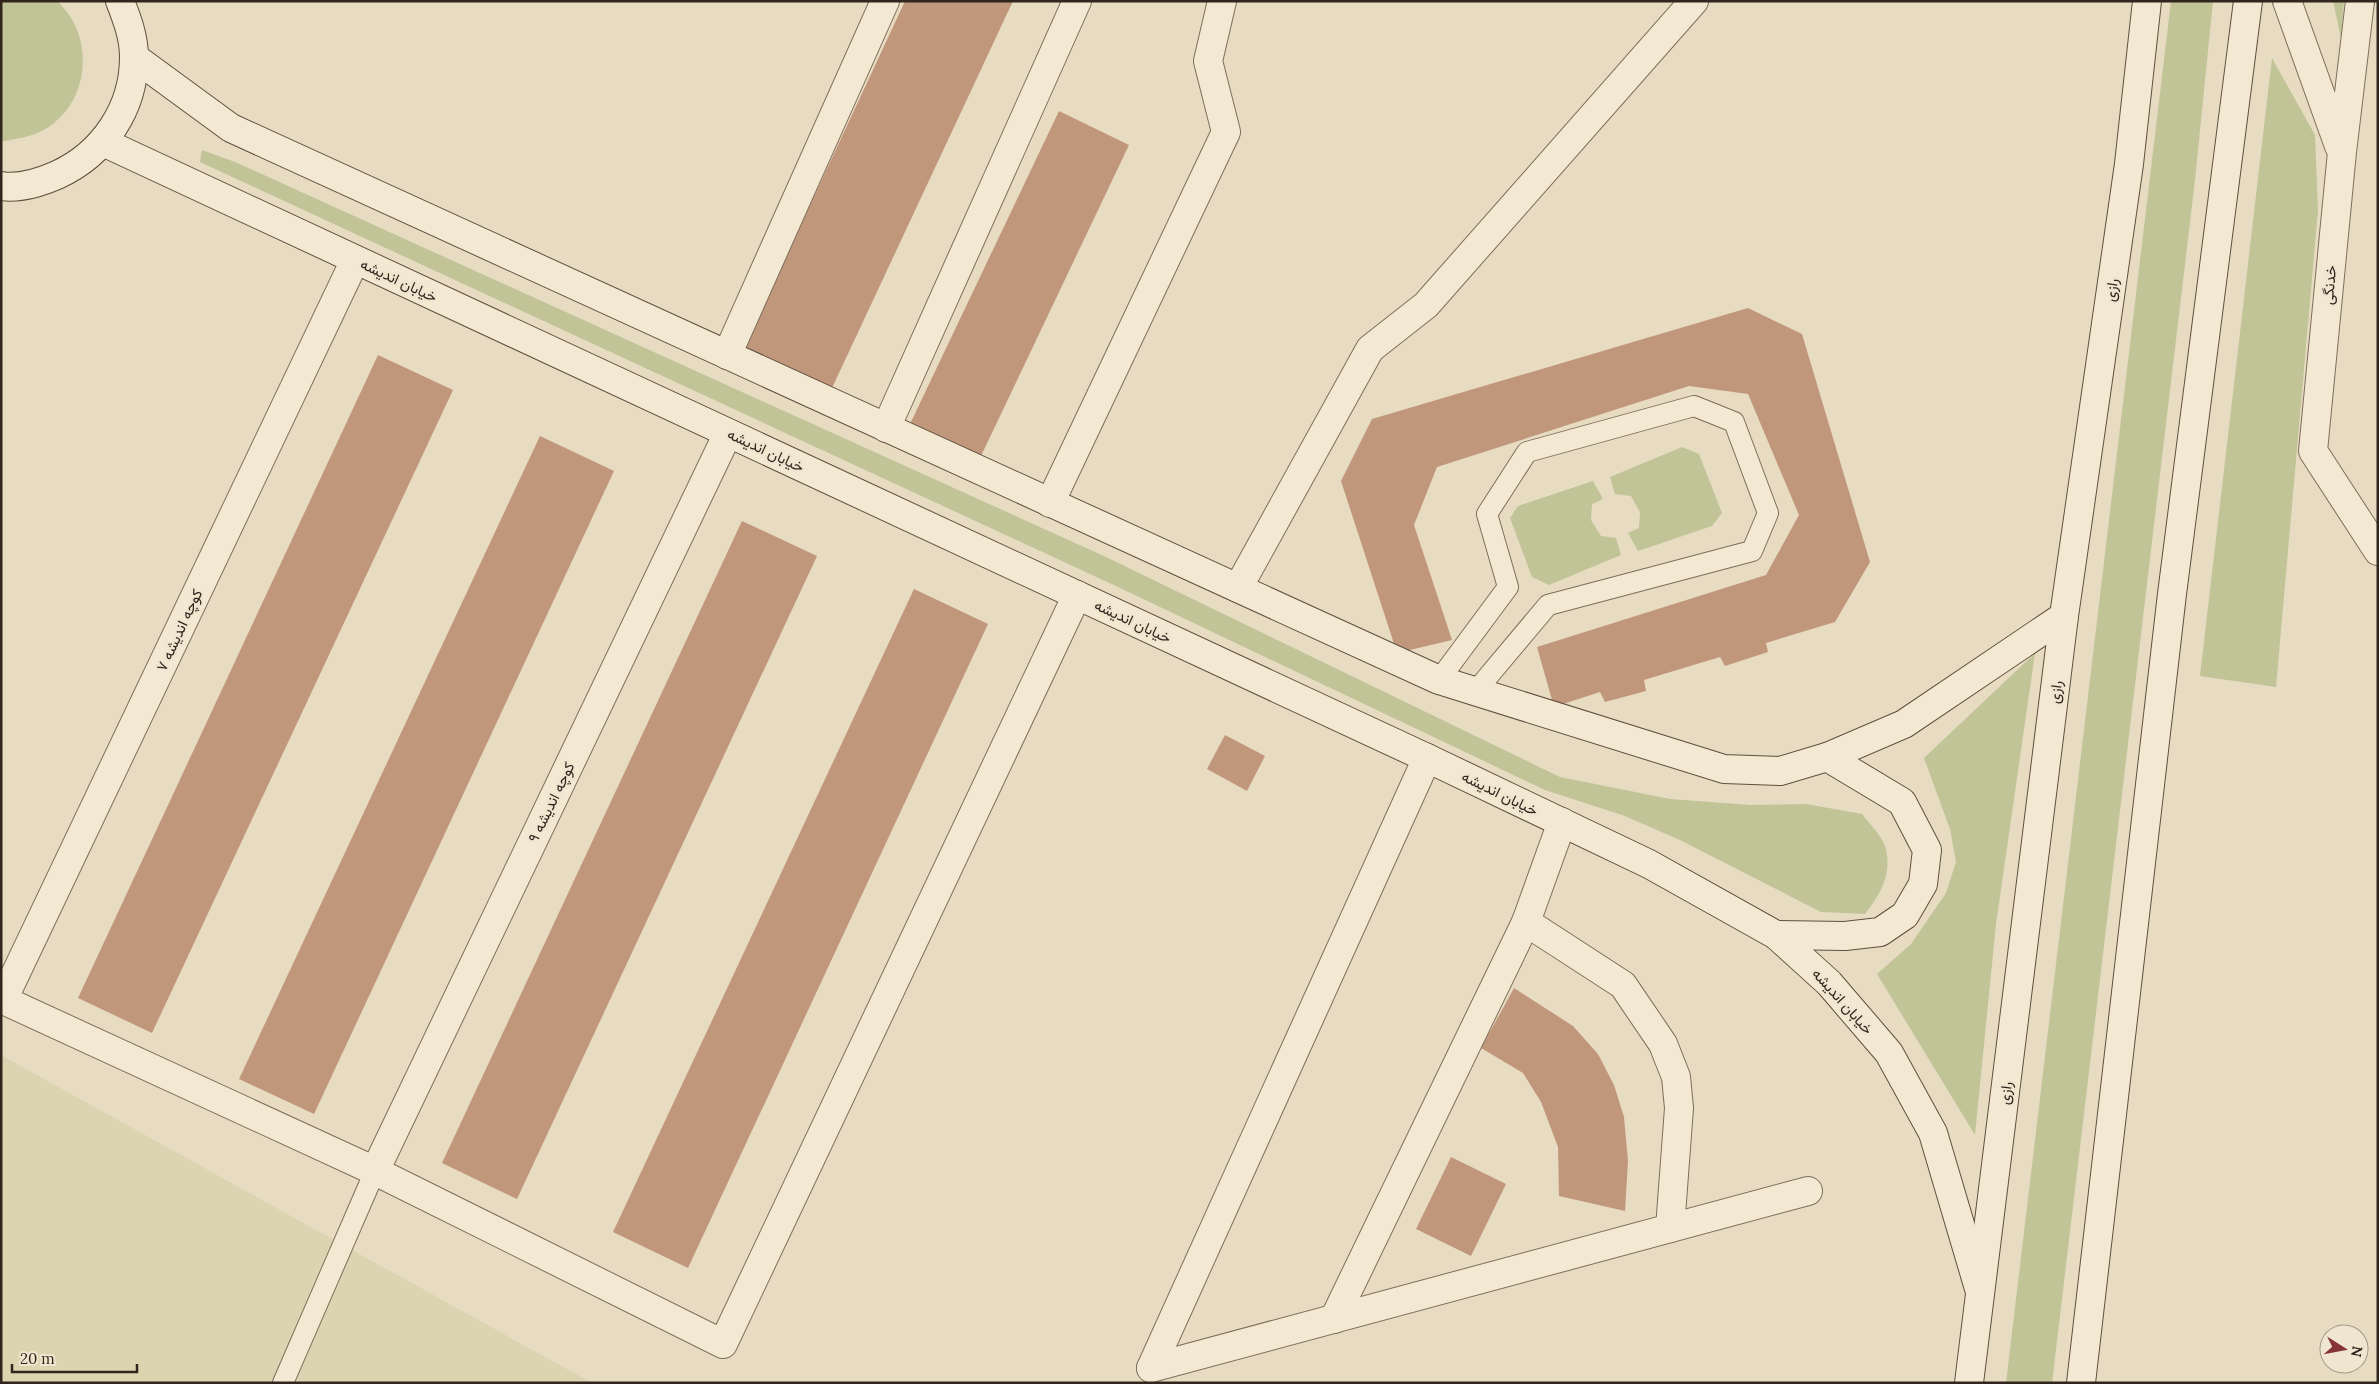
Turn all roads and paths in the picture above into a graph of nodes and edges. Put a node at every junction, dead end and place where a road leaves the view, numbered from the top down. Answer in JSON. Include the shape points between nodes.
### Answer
{"nodes":[{"id":1,"x":120,"y":1,"type":"edge"},
{"id":2,"x":885,"y":1,"type":"edge"},
{"id":3,"x":1078,"y":1,"type":"edge"},
{"id":4,"x":1222,"y":1,"type":"edge"},
{"id":5,"x":1694,"y":1,"type":"edge"},
{"id":6,"x":2147,"y":1,"type":"edge"},
{"id":7,"x":2248,"y":1,"type":"edge"},
{"id":8,"x":2287,"y":1,"type":"edge"},
{"id":9,"x":2360,"y":1,"type":"edge"},
{"id":10,"x":134,"y":56,"type":"junction"},
{"id":11,"x":103,"y":142,"type":"junction"},
{"id":12,"x":2342,"y":152,"type":"junction"},
{"id":13,"x":1,"y":186,"type":"edge"},
{"id":14,"x":356,"y":260,"type":"junction"},
{"id":15,"x":727,"y":355,"type":"junction"},
{"id":16,"x":886,"y":428,"type":"junction"},
{"id":17,"x":728,"y":433,"type":"junction"},
{"id":18,"x":1050,"y":503,"type":"junction"},
{"id":19,"x":2378,"y":551,"type":"edge"},
{"id":20,"x":1238,"y":588,"type":"junction"},
{"id":21,"x":1077,"y":595,"type":"junction"},
{"id":22,"x":2064,"y":616,"type":"junction"},
{"id":23,"x":1439,"y":680,"type":"junction"},
{"id":24,"x":1475,"y":692,"type":"junction"},
{"id":25,"x":1827,"y":757,"type":"junction"},
{"id":26,"x":1427,"y":758,"type":"junction"},
{"id":27,"x":1562,"y":822,"type":"junction"},
{"id":28,"x":1526,"y":922,"type":"junction"},
{"id":29,"x":1776,"y":935,"type":"junction"},
{"id":30,"x":2,"y":1000,"type":"edge"},
{"id":31,"x":374,"y":1171,"type":"junction"},
{"id":32,"x":1808,"y":1191,"type":"dead end"},
{"id":33,"x":1670,"y":1228,"type":"junction"},
{"id":34,"x":1980,"y":1292,"type":"junction"},
{"id":35,"x":1334,"y":1318,"type":"junction"},
{"id":36,"x":284,"y":1383,"type":"edge"},
{"id":37,"x":1970,"y":1383,"type":"edge"},
{"id":38,"x":2081,"y":1383,"type":"edge"}],
"edges":[{"from":1,"to":10,"type":"street","via":[[130,27]]},
{"from":2,"to":15,"type":"street"},
{"from":3,"to":16,"type":"street"},
{"from":4,"to":18,"type":"street","via":[[1208,61],[1226,132]]},
{"from":5,"to":20,"type":"street","via":[[1426,305],[1370,349]]},
{"from":6,"to":22,"type":"street","name":"رازی","via":[[2129,164]]},
{"from":7,"to":38,"type":"street","via":[[2172,594]]},
{"from":8,"to":12,"type":"street"},
{"from":9,"to":12,"type":"street","name":"خدنگی"},
{"from":10,"to":11,"type":"street","via":[[131,87],[120,116]]},
{"from":10,"to":15,"type":"street","via":[[232,128]]},
{"from":11,"to":13,"type":"street","via":[[75,166],[42,182]]},
{"from":11,"to":14,"type":"street","name":"خیابان اندیشه"},
{"from":12,"to":19,"type":"street","name":"خدنگی","via":[[2313,451]]},
{"from":14,"to":17,"type":"street","name":"خیابان اندیشه"},
{"from":14,"to":30,"type":"street","name":"کوچه اندیشه ۷"},
{"from":15,"to":16,"type":"street"},
{"from":16,"to":18,"type":"street"},
{"from":17,"to":21,"type":"street","name":"خیابان اندیشه"},
{"from":17,"to":31,"type":"street","name":"کوچه اندیشه ۹"},
{"from":18,"to":20,"type":"street"},
{"from":20,"to":23,"type":"street"},
{"from":21,"to":26,"type":"street","name":"خیابان اندیشه"},
{"from":21,"to":31,"type":"street","via":[[724,1344]]},
{"from":22,"to":25,"type":"street","via":[[1904,724]]},
{"from":22,"to":34,"type":"street","name":"رازی"},
{"from":23,"to":24,"type":"street"},
{"from":23,"to":24,"type":"lane","via":[[1508,587],[1487,514],[1527,452],[1694,406],[1734,422],[1768,513],[1752,551],[1548,605]]},
{"from":24,"to":25,"type":"street","via":[[1724,769],[1780,771]]},
{"from":25,"to":29,"type":"street","via":[[1902,802],[1927,850],[1923,884],[1905,915],[1880,932],[1845,936]]},
{"from":26,"to":27,"type":"street","name":"خیابان اندیشه"},
{"from":26,"to":35,"type":"street","via":[[1151,1368]]},
{"from":27,"to":28,"type":"street"},
{"from":27,"to":29,"type":"street","name":"خیابان اندیشه","via":[[1649,864]]},
{"from":28,"to":33,"type":"street","via":[[1623,984],[1663,1044],[1676,1077],[1679,1108]]},
{"from":28,"to":35,"type":"street"},
{"from":29,"to":34,"type":"street","name":"خیابان اندیشه","via":[[1829,983],[1889,1054],[1933,1133]]},
{"from":30,"to":31,"type":"street"},
{"from":31,"to":36,"type":"lane"},
{"from":32,"to":33,"type":"street"},
{"from":33,"to":35,"type":"street"},
{"from":34,"to":37,"type":"street","name":"رازی"}]}
